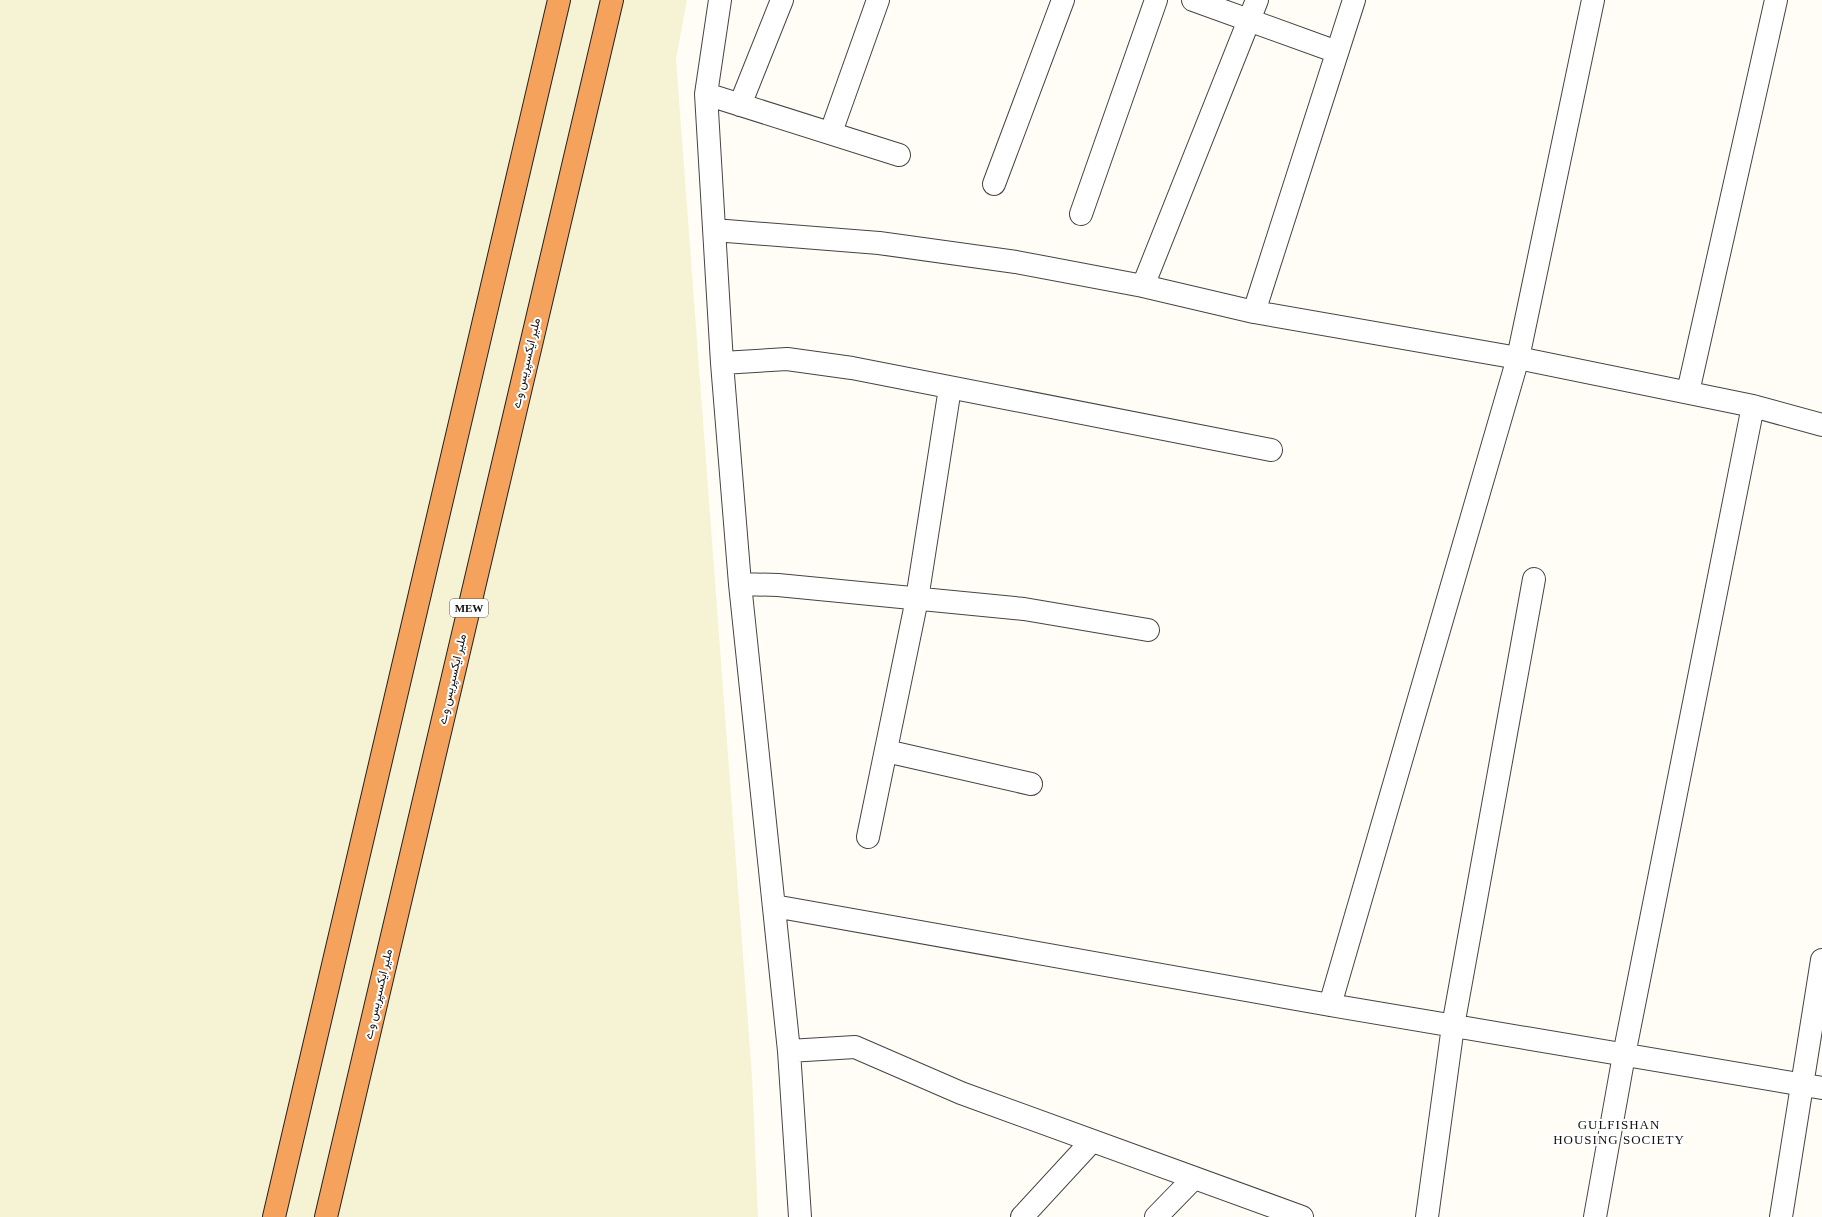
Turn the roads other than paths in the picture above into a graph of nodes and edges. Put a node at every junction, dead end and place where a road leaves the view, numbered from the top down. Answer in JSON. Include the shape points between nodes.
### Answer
{"nodes":[{"id":1,"x":559,"y":0,"type":"edge"},
{"id":2,"x":612,"y":0,"type":"edge"},
{"id":3,"x":720,"y":0,"type":"edge"},
{"id":4,"x":782,"y":0,"type":"edge"},
{"id":5,"x":878,"y":0,"type":"edge"},
{"id":6,"x":1063,"y":0,"type":"edge"},
{"id":7,"x":1156,"y":0,"type":"edge"},
{"id":8,"x":1193,"y":0,"type":"edge"},
{"id":9,"x":1257,"y":0,"type":"edge"},
{"id":10,"x":1354,"y":0,"type":"edge"},
{"id":11,"x":1593,"y":0,"type":"edge"},
{"id":12,"x":1776,"y":0,"type":"edge"},
{"id":13,"x":1249,"y":20,"type":"junction"},
{"id":14,"x":1337,"y":52,"type":"junction"},
{"id":15,"x":706,"y":94,"type":"junction"},
{"id":16,"x":740,"y":104,"type":"junction"},
{"id":17,"x":830,"y":132,"type":"junction"},
{"id":18,"x":899,"y":155,"type":"dead end"},
{"id":19,"x":994,"y":184,"type":"dead end"},
{"id":20,"x":1081,"y":214,"type":"dead end"},
{"id":21,"x":714,"y":230,"type":"junction"},
{"id":22,"x":1143,"y":286,"type":"junction"},
{"id":23,"x":1254,"y":312,"type":"junction"},
{"id":24,"x":1518,"y":358,"type":"junction"},
{"id":25,"x":722,"y":363,"type":"junction"},
{"id":26,"x":950,"y":388,"type":"junction"},
{"id":27,"x":1688,"y":392,"type":"junction"},
{"id":28,"x":1753,"y":406,"type":"junction"},
{"id":29,"x":1822,"y":425,"type":"edge"},
{"id":30,"x":1271,"y":450,"type":"dead end"},
{"id":31,"x":1534,"y":579,"type":"dead end"},
{"id":32,"x":740,"y":584,"type":"junction"},
{"id":33,"x":917,"y":599,"type":"junction"},
{"id":34,"x":1148,"y":630,"type":"dead end"},
{"id":35,"x":886,"y":751,"type":"junction"},
{"id":36,"x":1031,"y":784,"type":"dead end"},
{"id":37,"x":868,"y":837,"type":"dead end"},
{"id":38,"x":774,"y":906,"type":"junction"},
{"id":39,"x":1822,"y":960,"type":"edge"},
{"id":40,"x":1330,"y":1005,"type":"junction"},
{"id":41,"x":1453,"y":1026,"type":"junction"},
{"id":42,"x":789,"y":1051,"type":"junction"},
{"id":43,"x":1624,"y":1055,"type":"junction"},
{"id":44,"x":1812,"y":1086,"type":"edge"},
{"id":45,"x":1092,"y":1141,"type":"junction"},
{"id":46,"x":1194,"y":1178,"type":"junction"},
{"id":47,"x":274,"y":1217,"type":"edge"},
{"id":48,"x":326,"y":1217,"type":"edge"},
{"id":49,"x":800,"y":1217,"type":"edge"},
{"id":50,"x":1022,"y":1217,"type":"edge"},
{"id":51,"x":1156,"y":1217,"type":"edge"},
{"id":52,"x":1302,"y":1217,"type":"edge"},
{"id":53,"x":1427,"y":1217,"type":"edge"},
{"id":54,"x":1595,"y":1217,"type":"edge"},
{"id":55,"x":1780,"y":1217,"type":"edge"}],
"edges":[{"from":1,"to":47,"type":"highway"},
{"from":2,"to":48,"type":"highway","name":"ملیر ایکسپریس وے","number":"MEW"},
{"from":3,"to":15,"type":"street"},
{"from":4,"to":16,"type":"street"},
{"from":5,"to":17,"type":"street"},
{"from":6,"to":19,"type":"street"},
{"from":7,"to":20,"type":"street"},
{"from":8,"to":13,"type":"street"},
{"from":9,"to":13,"type":"street"},
{"from":10,"to":14,"type":"street"},
{"from":11,"to":24,"type":"street"},
{"from":12,"to":27,"type":"street"},
{"from":13,"to":14,"type":"street"},
{"from":13,"to":22,"type":"street"},
{"from":14,"to":23,"type":"street"},
{"from":15,"to":16,"type":"street"},
{"from":15,"to":21,"type":"street"},
{"from":16,"to":17,"type":"street"},
{"from":17,"to":18,"type":"street"},
{"from":21,"to":22,"type":"street","via":[[880,243],[1016,262]]},
{"from":21,"to":25,"type":"street"},
{"from":22,"to":23,"type":"street"},
{"from":23,"to":24,"type":"street"},
{"from":24,"to":27,"type":"street"},
{"from":24,"to":40,"type":"street"},
{"from":25,"to":26,"type":"street","via":[[787,360],[852,368]]},
{"from":25,"to":32,"type":"street"},
{"from":26,"to":30,"type":"street"},
{"from":26,"to":33,"type":"street"},
{"from":27,"to":28,"type":"street"},
{"from":28,"to":29,"type":"street"},
{"from":28,"to":43,"type":"street"},
{"from":31,"to":41,"type":"street"},
{"from":32,"to":33,"type":"street"},
{"from":32,"to":38,"type":"street"},
{"from":33,"to":34,"type":"street","via":[[1024,609]]},
{"from":33,"to":35,"type":"street"},
{"from":35,"to":36,"type":"street"},
{"from":35,"to":37,"type":"street"},
{"from":38,"to":40,"type":"street"},
{"from":38,"to":42,"type":"street"},
{"from":39,"to":44,"type":"street"},
{"from":40,"to":41,"type":"street"},
{"from":41,"to":43,"type":"street"},
{"from":41,"to":53,"type":"street"},
{"from":42,"to":45,"type":"street","via":[[855,1047],[961,1093]]},
{"from":42,"to":49,"type":"street"},
{"from":43,"to":44,"type":"street"},
{"from":43,"to":54,"type":"street"},
{"from":44,"to":55,"type":"street"},
{"from":45,"to":46,"type":"street"},
{"from":45,"to":50,"type":"street"},
{"from":46,"to":51,"type":"street"},
{"from":46,"to":52,"type":"street"}]}
